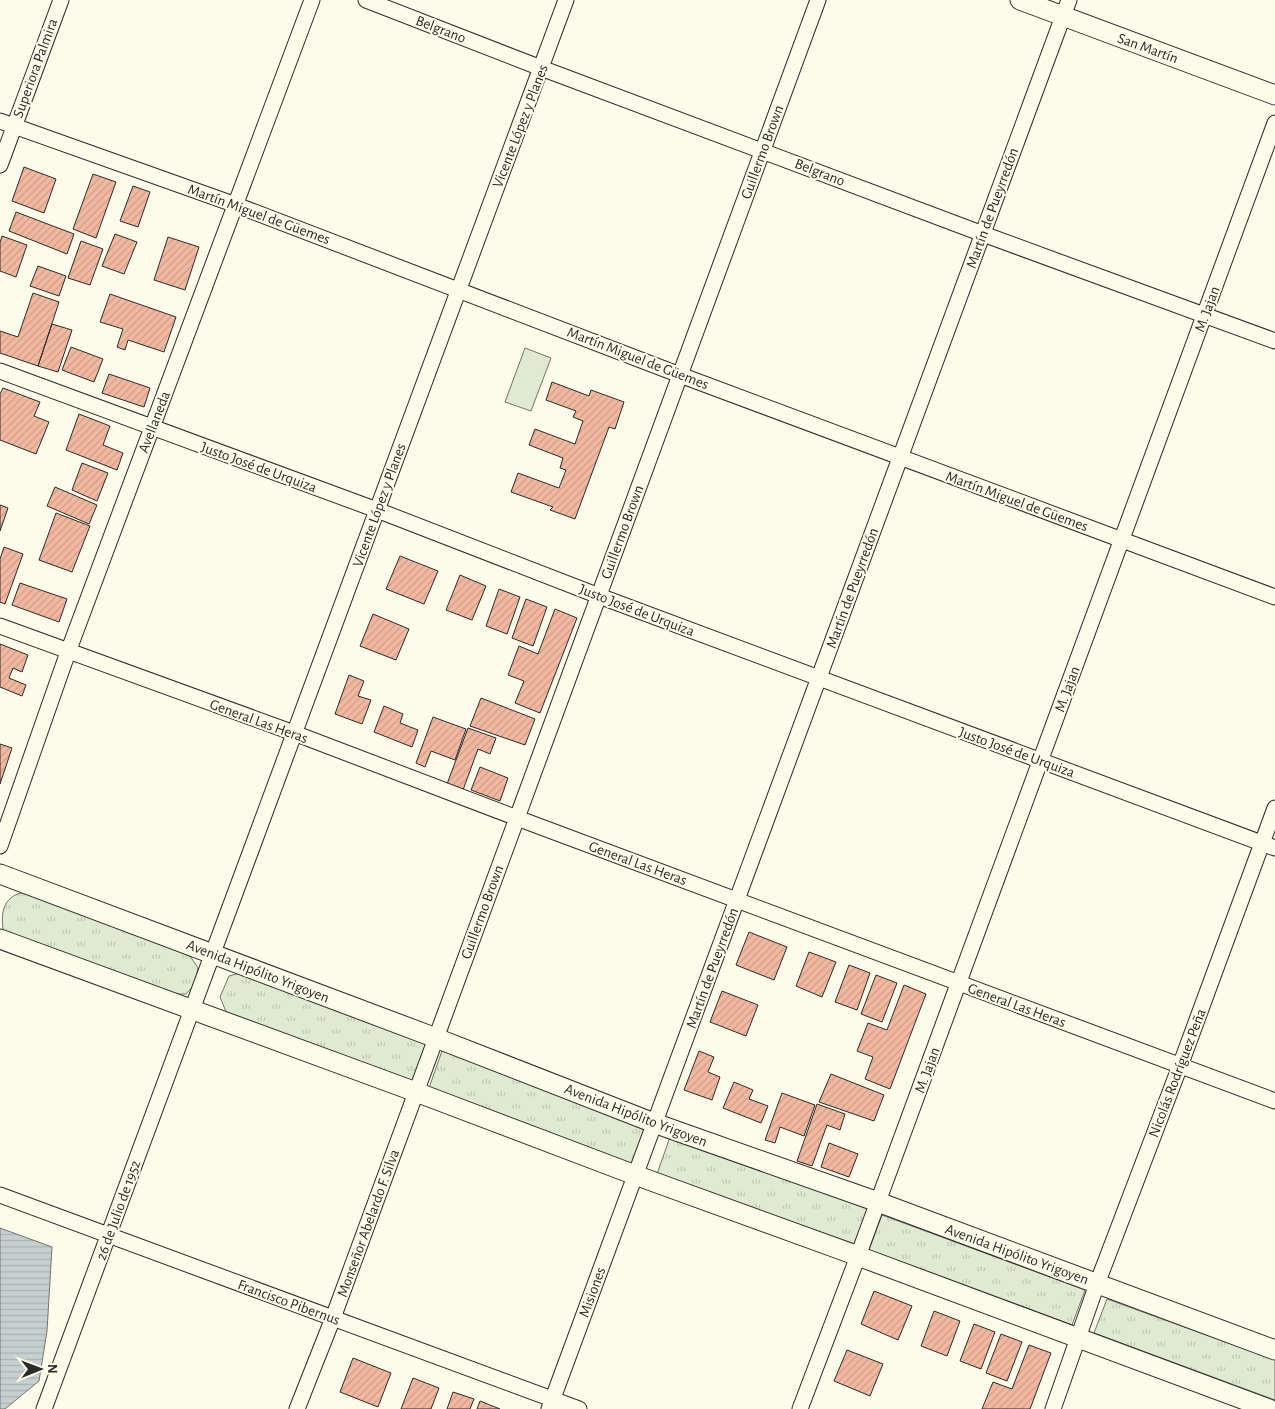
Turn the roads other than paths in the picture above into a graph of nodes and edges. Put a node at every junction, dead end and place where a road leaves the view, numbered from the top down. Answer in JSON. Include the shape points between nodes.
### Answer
{"nodes":[{"id":1,"x":61,"y":0,"type":"edge"},
{"id":2,"x":312,"y":0,"type":"edge"},
{"id":3,"x":366,"y":0,"type":"edge"},
{"id":4,"x":566,"y":0,"type":"edge"},
{"id":5,"x":818,"y":0,"type":"edge"},
{"id":6,"x":1020,"y":0,"type":"edge"},
{"id":7,"x":1066,"y":8,"type":"edge"},
{"id":8,"x":542,"y":68,"type":"junction"},
{"id":9,"x":1275,"y":95,"type":"edge"},
{"id":10,"x":7,"y":123,"type":"edge"},
{"id":11,"x":1275,"y":123,"type":"edge"},
{"id":12,"x":763,"y":151,"type":"junction"},
{"id":13,"x":0,"y":165,"type":"edge"},
{"id":14,"x":236,"y":205,"type":"junction"},
{"id":15,"x":983,"y":234,"type":"junction"},
{"id":16,"x":459,"y":289,"type":"junction"},
{"id":17,"x":1205,"y":314,"type":"junction"},
{"id":18,"x":1275,"y":341,"type":"edge"},
{"id":19,"x":0,"y":372,"type":"edge"},
{"id":20,"x":680,"y":375,"type":"junction"},
{"id":21,"x":152,"y":428,"type":"junction"},
{"id":22,"x":900,"y":457,"type":"junction"},
{"id":23,"x":377,"y":510,"type":"junction"},
{"id":24,"x":1122,"y":540,"type":"junction"},
{"id":25,"x":599,"y":596,"type":"junction"},
{"id":26,"x":1275,"y":597,"type":"edge"},
{"id":27,"x":0,"y":626,"type":"edge"},
{"id":28,"x":68,"y":652,"type":"junction"},
{"id":29,"x":819,"y":678,"type":"junction"},
{"id":30,"x":294,"y":733,"type":"junction"},
{"id":31,"x":1040,"y":761,"type":"junction"},
{"id":32,"x":1275,"y":808,"type":"edge"},
{"id":33,"x":517,"y":818,"type":"junction"},
{"id":34,"x":0,"y":846,"type":"edge"},
{"id":35,"x":1268,"y":846,"type":"edge"},
{"id":36,"x":0,"y":874,"type":"edge"},
{"id":37,"x":737,"y":900,"type":"junction"},
{"id":38,"x":0,"y":939,"type":"edge"},
{"id":39,"x":213,"y":954,"type":"junction"},
{"id":40,"x":959,"y":983,"type":"junction"},
{"id":41,"x":192,"y":1011,"type":"junction"},
{"id":42,"x":436,"y":1038,"type":"junction"},
{"id":43,"x":1180,"y":1066,"type":"junction"},
{"id":44,"x":416,"y":1092,"type":"junction"},
{"id":45,"x":1275,"y":1101,"type":"edge"},
{"id":46,"x":654,"y":1123,"type":"junction"},
{"id":47,"x":635,"y":1175,"type":"junction"},
{"id":48,"x":0,"y":1195,"type":"edge"},
{"id":49,"x":878,"y":1202,"type":"junction"},
{"id":50,"x":109,"y":1235,"type":"junction"},
{"id":51,"x":858,"y":1256,"type":"junction"},
{"id":52,"x":1097,"y":1284,"type":"junction"},
{"id":53,"x":333,"y":1318,"type":"junction"},
{"id":54,"x":1079,"y":1338,"type":"junction"},
{"id":55,"x":1275,"y":1350,"type":"edge"},
{"id":56,"x":551,"y":1404,"type":"edge"},
{"id":57,"x":44,"y":1409,"type":"edge"},
{"id":58,"x":297,"y":1409,"type":"edge"},
{"id":59,"x":579,"y":1409,"type":"edge"},
{"id":60,"x":800,"y":1409,"type":"edge"},
{"id":61,"x":1053,"y":1409,"type":"edge"},
{"id":62,"x":1269,"y":1409,"type":"edge"}],
"edges":[{"from":1,"to":10,"type":"street","name":"Superiora Palmira"},
{"from":2,"to":14,"type":"street","name":"Avellaneda"},
{"from":3,"to":8,"type":"street","name":"Belgrano"},
{"from":4,"to":8,"type":"street","name":"Vicente López y Planes"},
{"from":5,"to":12,"type":"street","name":"Guillermo Brown"},
{"from":6,"to":7,"type":"main road","name":"San Martín"},
{"from":7,"to":9,"type":"main road","name":"San Martín"},
{"from":7,"to":15,"type":"street","name":"Martín de Pueyrredón"},
{"from":8,"to":12,"type":"street","name":"Belgrano"},
{"from":8,"to":16,"type":"street","name":"Vicente López y Planes"},
{"from":10,"to":13,"type":"street","name":"Superiora Palmira"},
{"from":10,"to":14,"type":"street","name":"Martín Miguel de Güemes"},
{"from":11,"to":17,"type":"street","name":"M. Jajan"},
{"from":12,"to":15,"type":"street","name":"Belgrano"},
{"from":12,"to":20,"type":"street","name":"Guillermo Brown"},
{"from":14,"to":16,"type":"street","name":"Martín Miguel de Güemes"},
{"from":14,"to":21,"type":"street","name":"Avellaneda"},
{"from":15,"to":17,"type":"street","name":"Belgrano"},
{"from":15,"to":22,"type":"street","name":"Martín de Pueyrredón"},
{"from":16,"to":20,"type":"street","name":"Martín Miguel de Güemes"},
{"from":16,"to":23,"type":"street","name":"Vicente López y Planes"},
{"from":17,"to":18,"type":"street","name":"Belgrano"},
{"from":17,"to":24,"type":"street","name":"M. Jajan"},
{"from":19,"to":21,"type":"street","name":"Justo José de Urquiza"},
{"from":20,"to":22,"type":"street","name":"Martín Miguel de Güemes"},
{"from":20,"to":25,"type":"street","name":"Guillermo Brown"},
{"from":21,"to":23,"type":"street","name":"Justo José de Urquiza"},
{"from":21,"to":28,"type":"street","name":"Avellaneda"},
{"from":22,"to":24,"type":"street","name":"Martín Miguel de Güemes"},
{"from":22,"to":29,"type":"street","name":"Martín de Pueyrredón"},
{"from":23,"to":25,"type":"street","name":"Justo José de Urquiza"},
{"from":23,"to":30,"type":"street","name":"Vicente López y Planes"},
{"from":24,"to":26,"type":"street","name":"Martín Miguel de Güemes"},
{"from":24,"to":31,"type":"street","name":"M. Jajan"},
{"from":25,"to":29,"type":"street","name":"Justo José de Urquiza"},
{"from":25,"to":33,"type":"street","name":"Guillermo Brown"},
{"from":27,"to":28,"type":"street","name":"General Las Heras"},
{"from":28,"to":30,"type":"street","name":"General Las Heras"},
{"from":28,"to":34,"type":"street","name":"Avellaneda"},
{"from":29,"to":31,"type":"street","name":"Justo José de Urquiza"},
{"from":29,"to":37,"type":"street","name":"Martín de Pueyrredón"},
{"from":30,"to":33,"type":"street","name":"General Las Heras"},
{"from":30,"to":39,"type":"street","name":"Vicente López y Planes"},
{"from":31,"to":35,"type":"street","name":"Justo José de Urquiza"},
{"from":31,"to":40,"type":"street","name":"M. Jajan"},
{"from":32,"to":35,"type":"street","name":"Nicolás Rodríguez Peña"},
{"from":33,"to":37,"type":"street","name":"General Las Heras"},
{"from":33,"to":42,"type":"street","name":"Guillermo Brown"},
{"from":35,"to":43,"type":"street","name":"Nicolás Rodríguez Peña"},
{"from":36,"to":39,"type":"main road","name":"Avenida Hipólito Yrigoyen"},
{"from":37,"to":40,"type":"street","name":"General Las Heras"},
{"from":37,"to":46,"type":"street","name":"Martín de Pueyrredón"},
{"from":38,"to":41,"type":"main road"},
{"from":39,"to":41,"type":"street","name":"Vicente López y Planes"},
{"from":39,"to":42,"type":"main road","name":"Avenida Hipólito Yrigoyen"},
{"from":40,"to":43,"type":"street","name":"General Las Heras"},
{"from":40,"to":49,"type":"street","name":"M. Jajan"},
{"from":41,"to":44,"type":"main road"},
{"from":41,"to":50,"type":"street","name":"26 de Julio de 1952"},
{"from":42,"to":44,"type":"street","name":"Guillermo Brown"},
{"from":42,"to":46,"type":"main road","name":"Avenida Hipólito Yrigoyen"},
{"from":43,"to":45,"type":"street","name":"General Las Heras"},
{"from":43,"to":52,"type":"street","name":"Nicolás Rodríguez Peña"},
{"from":44,"to":47,"type":"main road"},
{"from":44,"to":53,"type":"street","name":"Monseñor Abelardo F. Silva"},
{"from":46,"to":47,"type":"street","name":"Martín de Pueyrredón"},
{"from":46,"to":49,"type":"main road","name":"Avenida Hipólito Yrigoyen"},
{"from":47,"to":51,"type":"main road"},
{"from":47,"to":56,"type":"street","name":"Misiones"},
{"from":48,"to":50,"type":"street","name":"Francisco Pibernus"},
{"from":49,"to":51,"type":"street","name":"M. Jajan"},
{"from":49,"to":52,"type":"main road","name":"Avenida Hipólito Yrigoyen"},
{"from":50,"to":53,"type":"street","name":"Francisco Pibernus"},
{"from":50,"to":57,"type":"street","name":"26 de Julio de 1952"},
{"from":51,"to":54,"type":"main road"},
{"from":51,"to":60,"type":"street","name":"M. Jajan"},
{"from":52,"to":54,"type":"street","name":"Nicolás Rodríguez Peña"},
{"from":52,"to":55,"type":"main road","name":"Avenida Hipólito Yrigoyen"},
{"from":53,"to":56,"type":"street","name":"Francisco Pibernus"},
{"from":53,"to":58,"type":"street","name":"Monseñor Abelardo F. Silva"},
{"from":54,"to":61,"type":"street","name":"Nicolás Rodríguez Peña"},
{"from":54,"to":62,"type":"main road"},
{"from":56,"to":59,"type":"street","name":"Francisco Pibernus"}]}
